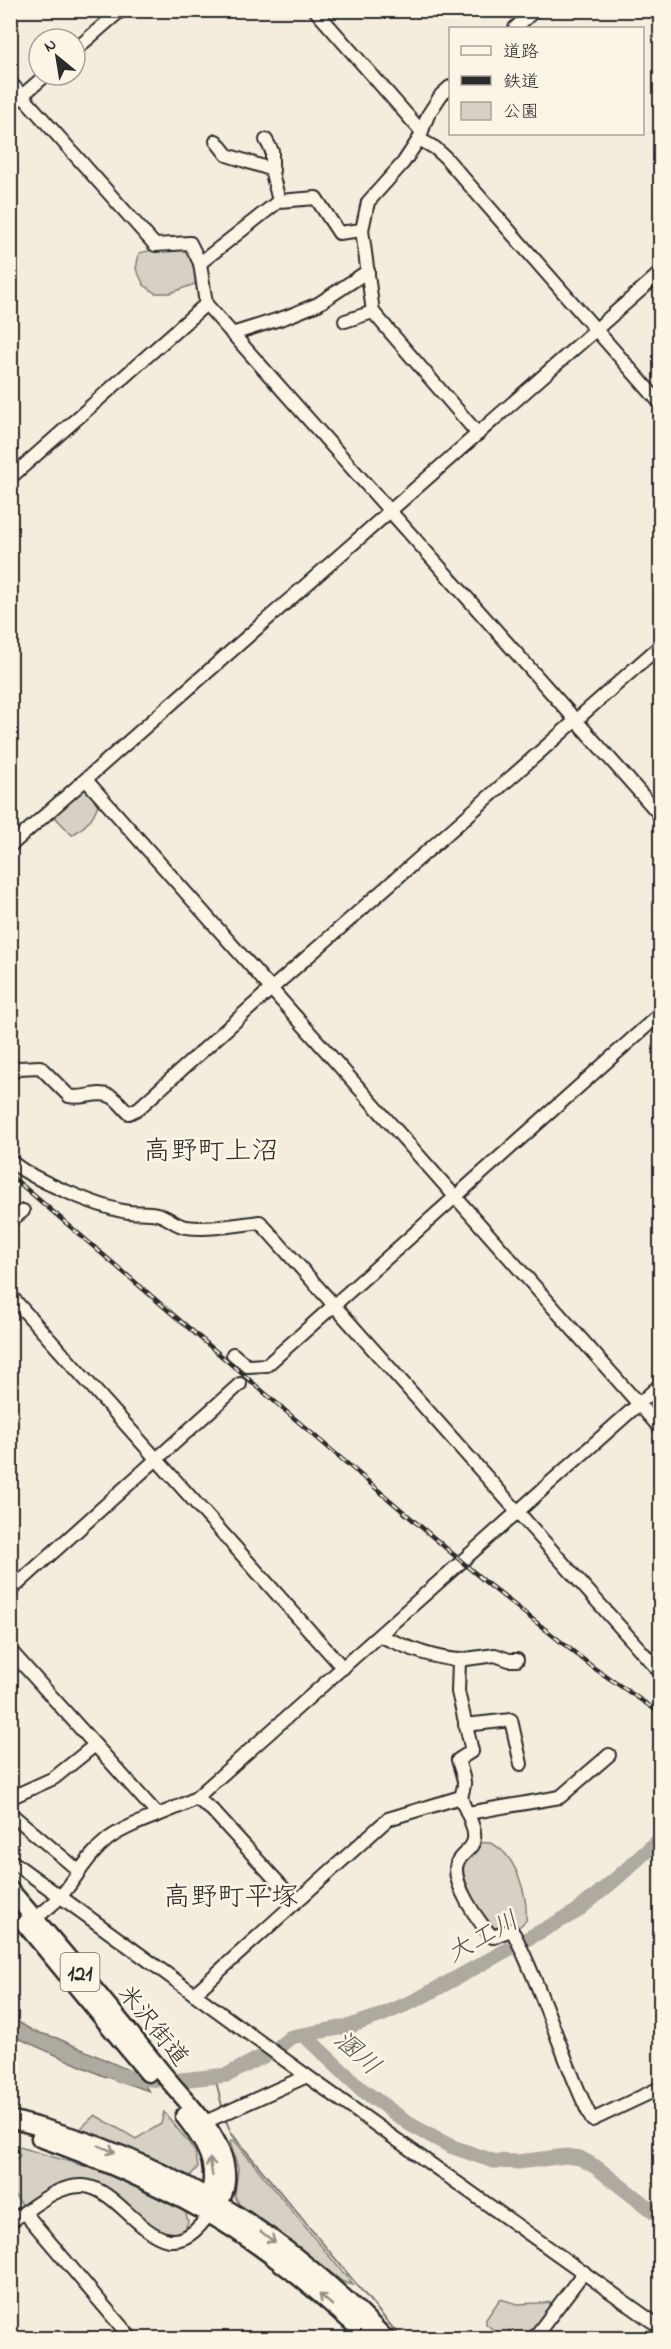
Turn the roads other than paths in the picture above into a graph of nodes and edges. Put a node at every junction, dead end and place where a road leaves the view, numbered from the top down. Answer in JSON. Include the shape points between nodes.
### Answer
{"nodes":[{"id":1,"x":121,"y":10,"type":"edge"},
{"id":2,"x":315,"y":10,"type":"edge"},
{"id":3,"x":535,"y":10,"type":"edge"},
{"id":4,"x":516,"y":27,"type":"edge"},
{"id":5,"x":87,"y":40,"type":"edge"},
{"id":6,"x":10,"y":82,"type":"edge"},
{"id":7,"x":32,"y":87,"type":"edge"},
{"id":8,"x":449,"y":88,"type":"edge"},
{"id":9,"x":21,"y":96,"type":"junction"},
{"id":10,"x":10,"y":106,"type":"edge"},
{"id":11,"x":420,"y":135,"type":"junction"},
{"id":12,"x":216,"y":141,"type":"dead end"},
{"id":13,"x":266,"y":141,"type":"dead end"},
{"id":14,"x":273,"y":170,"type":"junction"},
{"id":15,"x":279,"y":201,"type":"junction"},
{"id":16,"x":362,"y":230,"type":"junction"},
{"id":17,"x":200,"y":263,"type":"junction"},
{"id":18,"x":368,"y":271,"type":"junction"},
{"id":19,"x":660,"y":273,"type":"edge"},
{"id":20,"x":206,"y":304,"type":"junction"},
{"id":21,"x":373,"y":312,"type":"junction"},
{"id":22,"x":345,"y":321,"type":"dead end"},
{"id":23,"x":597,"y":330,"type":"junction"},
{"id":24,"x":232,"y":334,"type":"junction"},
{"id":25,"x":660,"y":402,"type":"edge"},
{"id":26,"x":478,"y":434,"type":"junction"},
{"id":27,"x":10,"y":478,"type":"edge"},
{"id":28,"x":391,"y":512,"type":"junction"},
{"id":29,"x":660,"y":646,"type":"edge"},
{"id":30,"x":577,"y":719,"type":"junction"},
{"id":31,"x":87,"y":781,"type":"junction"},
{"id":32,"x":660,"y":815,"type":"edge"},
{"id":33,"x":10,"y":846,"type":"edge"},
{"id":34,"x":271,"y":989,"type":"junction"},
{"id":35,"x":660,"y":1014,"type":"edge"},
{"id":36,"x":10,"y":1075,"type":"edge"},
{"id":37,"x":10,"y":1160,"type":"edge"},
{"id":38,"x":455,"y":1196,"type":"junction"},
{"id":39,"x":23,"y":1211,"type":"dead end"},
{"id":40,"x":10,"y":1221,"type":"edge"},
{"id":41,"x":10,"y":1295,"type":"edge"},
{"id":42,"x":333,"y":1305,"type":"junction"},
{"id":43,"x":233,"y":1354,"type":"dead end"},
{"id":44,"x":240,"y":1384,"type":"dead end"},
{"id":45,"x":660,"y":1385,"type":"edge"},
{"id":46,"x":639,"y":1405,"type":"junction"},
{"id":47,"x":660,"y":1428,"type":"edge"},
{"id":48,"x":157,"y":1459,"type":"junction"},
{"id":49,"x":518,"y":1514,"type":"junction"},
{"id":50,"x":10,"y":1591,"type":"edge"},
{"id":51,"x":380,"y":1636,"type":"junction"},
{"id":52,"x":10,"y":1650,"type":"edge"},
{"id":53,"x":459,"y":1660,"type":"junction"},
{"id":54,"x":517,"y":1660,"type":"dead end"},
{"id":55,"x":343,"y":1668,"type":"junction"},
{"id":56,"x":660,"y":1672,"type":"edge"},
{"id":57,"x":465,"y":1725,"type":"junction"},
{"id":58,"x":95,"y":1745,"type":"junction"},
{"id":59,"x":609,"y":1755,"type":"dead end"},
{"id":60,"x":521,"y":1764,"type":"dead end"},
{"id":61,"x":461,"y":1797,"type":"junction"},
{"id":62,"x":10,"y":1798,"type":"edge"},
{"id":63,"x":196,"y":1798,"type":"junction"},
{"id":64,"x":10,"y":1813,"type":"edge"},
{"id":65,"x":468,"y":1814,"type":"junction"},
{"id":66,"x":158,"y":1815,"type":"junction"},
{"id":67,"x":10,"y":1860,"type":"edge"},
{"id":68,"x":79,"y":1871,"type":"junction"},
{"id":69,"x":10,"y":1890,"type":"edge"},
{"id":70,"x":60,"y":1896,"type":"junction"},
{"id":71,"x":296,"y":1902,"type":"junction"},
{"id":72,"x":10,"y":1907,"type":"edge"},
{"id":73,"x":31,"y":1922,"type":"junction"},
{"id":74,"x":194,"y":1994,"type":"junction"},
{"id":75,"x":307,"y":2076,"type":"junction"},
{"id":76,"x":660,"y":2088,"type":"edge"},
{"id":77,"x":10,"y":2119,"type":"edge"},
{"id":78,"x":198,"y":2122,"type":"junction"},
{"id":79,"x":10,"y":2130,"type":"edge"},
{"id":80,"x":188,"y":2195,"type":"junction"},
{"id":81,"x":212,"y":2205,"type":"junction"},
{"id":82,"x":25,"y":2213,"type":"junction"},
{"id":83,"x":10,"y":2222,"type":"edge"},
{"id":84,"x":584,"y":2272,"type":"junction"},
{"id":85,"x":660,"y":2327,"type":"edge"},
{"id":86,"x":131,"y":2338,"type":"edge"},
{"id":87,"x":369,"y":2338,"type":"edge"},
{"id":88,"x":385,"y":2338,"type":"edge"},
{"id":89,"x":534,"y":2338,"type":"edge"}],
"edges":[{"from":1,"to":5,"type":"street"},
{"from":2,"to":11,"type":"street"},
{"from":3,"to":4,"type":"street"},
{"from":6,"to":9,"type":"street"},
{"from":7,"to":9,"type":"street"},
{"from":8,"to":11,"type":"street","via":[[428,115]]},
{"from":9,"to":10,"type":"street"},
{"from":9,"to":17,"type":"street","via":[[155,245],[190,243]]},
{"from":11,"to":16,"type":"street","via":[[403,163],[368,202]]},
{"from":11,"to":23,"type":"street","via":[[445,157]]},
{"from":12,"to":14,"type":"street","via":[[227,155]]},
{"from":13,"to":14,"type":"street","via":[[272,152]]},
{"from":14,"to":15,"type":"street"},
{"from":15,"to":16,"type":"street","via":[[316,198],[339,232]]},
{"from":15,"to":17,"type":"street"},
{"from":16,"to":18,"type":"street"},
{"from":17,"to":20,"type":"street"},
{"from":18,"to":21,"type":"street"},
{"from":18,"to":24,"type":"street","via":[[318,304]]},
{"from":19,"to":23,"type":"street"},
{"from":20,"to":24,"type":"street"},
{"from":20,"to":27,"type":"street"},
{"from":21,"to":22,"type":"street"},
{"from":21,"to":26,"type":"street"},
{"from":23,"to":25,"type":"street"},
{"from":23,"to":26,"type":"street"},
{"from":24,"to":28,"type":"street"},
{"from":26,"to":28,"type":"street"},
{"from":28,"to":30,"type":"street"},
{"from":28,"to":31,"type":"street"},
{"from":29,"to":30,"type":"street"},
{"from":30,"to":32,"type":"street"},
{"from":30,"to":34,"type":"street"},
{"from":31,"to":33,"type":"street"},
{"from":31,"to":34,"type":"street"},
{"from":34,"to":36,"type":"street","via":[[129,1113],[113,1096],[69,1096],[40,1067],[18,1068]]},
{"from":34,"to":38,"type":"street"},
{"from":35,"to":38,"type":"street"},
{"from":37,"to":42,"type":"street","via":[[31,1175],[67,1191],[127,1212],[169,1218],[183,1227],[260,1222]]},
{"from":38,"to":42,"type":"street"},
{"from":38,"to":46,"type":"street"},
{"from":39,"to":40,"type":"street"},
{"from":41,"to":48,"type":"street"},
{"from":42,"to":43,"type":"street","via":[[267,1365],[247,1366]]},
{"from":42,"to":49,"type":"street"},
{"from":44,"to":48,"type":"street"},
{"from":45,"to":46,"type":"street"},
{"from":46,"to":47,"type":"street"},
{"from":46,"to":49,"type":"street"},
{"from":48,"to":50,"type":"street"},
{"from":48,"to":55,"type":"street"},
{"from":49,"to":51,"type":"street"},
{"from":49,"to":56,"type":"street"},
{"from":51,"to":53,"type":"street","via":[[423,1654]]},
{"from":51,"to":55,"type":"street"},
{"from":52,"to":58,"type":"street"},
{"from":53,"to":54,"type":"street","via":[[495,1656]]},
{"from":53,"to":57,"type":"street","via":[[458,1692]]},
{"from":55,"to":63,"type":"street"},
{"from":57,"to":60,"type":"street","via":[[511,1720]]},
{"from":57,"to":61,"type":"street","via":[[472,1751],[458,1760],[464,1784]]},
{"from":58,"to":62,"type":"street","via":[[54,1778]]},
{"from":58,"to":66,"type":"street"},
{"from":59,"to":65,"type":"street","via":[[560,1797]]},
{"from":61,"to":65,"type":"street"},
{"from":61,"to":71,"type":"street","via":[[388,1820]]},
{"from":63,"to":66,"type":"street"},
{"from":63,"to":71,"type":"street","via":[[212,1810]]},
{"from":64,"to":68,"type":"street"},
{"from":65,"to":76,"type":"street","via":[[474,1839],[457,1863],[459,1883],[485,1930],[493,1937],[511,1930],[514,1934],[592,2120]]},
{"from":66,"to":68,"type":"street","via":[[120,1831],[96,1850]]},
{"from":67,"to":70,"type":"street"},
{"from":68,"to":70,"type":"street"},
{"from":69,"to":73,"type":"highway","name":"米沢街道","number":"121"},
{"from":70,"to":73,"type":"street"},
{"from":70,"to":74,"type":"street"},
{"from":71,"to":74,"type":"street"},
{"from":72,"to":73,"type":"highway","name":"米沢街道","number":"121"},
{"from":73,"to":78,"type":"highway","name":"米沢街道","number":"121"},
{"from":74,"to":75,"type":"street"},
{"from":75,"to":78,"type":"street"},
{"from":75,"to":84,"type":"street"},
{"from":77,"to":80,"type":"highway","one_way":true,"via":[[108,2149]]},
{"from":78,"to":81,"type":"highway","name":"米沢街道","number":"121","via":[[212,2168]]},
{"from":79,"to":80,"type":"highway"},
{"from":80,"to":81,"type":"highway"},
{"from":81,"to":82,"type":"street","via":[[192,2233],[180,2238],[148,2232],[104,2194],[85,2186],[60,2191]]},
{"from":87,"to":81,"type":"highway","one_way":true},
{"from":81,"to":88,"type":"highway","one_way":true,"via":[[258,2229],[335,2289]]},
{"from":82,"to":83,"type":"street"},
{"from":82,"to":86,"type":"street"},
{"from":84,"to":85,"type":"street"},
{"from":84,"to":89,"type":"street"}]}
